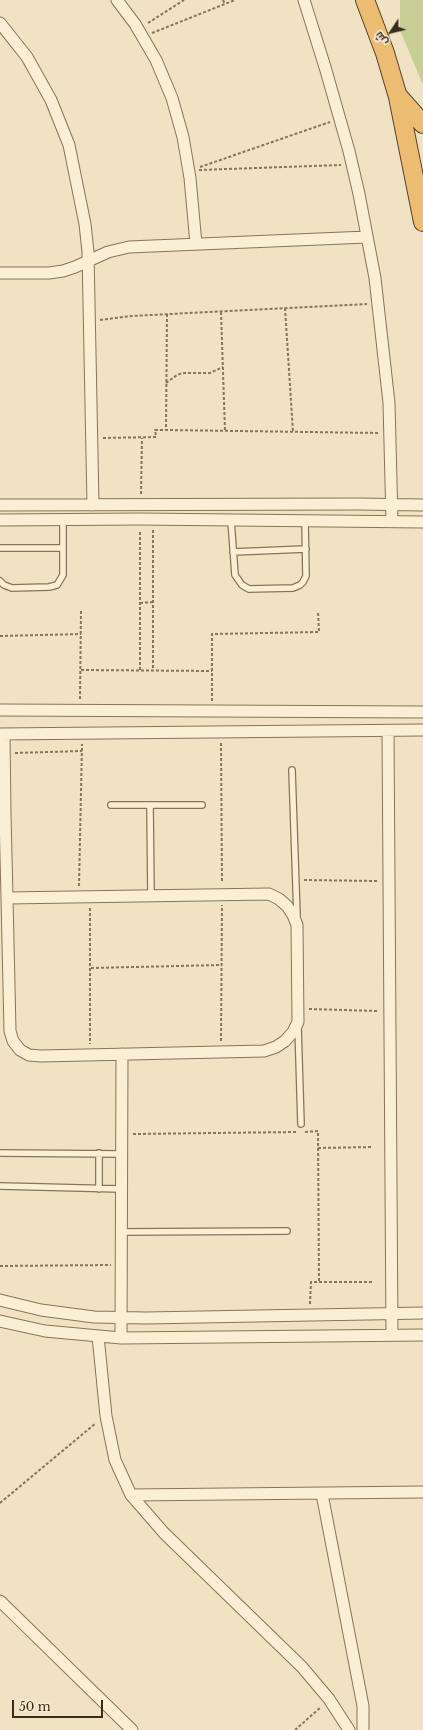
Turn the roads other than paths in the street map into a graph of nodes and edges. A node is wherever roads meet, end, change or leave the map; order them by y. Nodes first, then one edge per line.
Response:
1 (117, 0) edge
2 (304, 0) edge
3 (365, 0) edge
4 (380, 0) edge
5 (373, 21) junction
6 (0, 23) edge
7 (398, 97) junction
8 (423, 124) edge
9 (423, 222) edge
10 (367, 237) junction
11 (196, 244) junction
12 (88, 262) junction
13 (0, 273) edge
14 (391, 504) junction
15 (0, 505) edge
16 (93, 505) junction
17 (423, 505) edge
18 (63, 519) junction
19 (231, 519) junction
20 (0, 520) edge
21 (305, 520) junction
22 (392, 521) junction
23 (423, 522) edge
24 (0, 548) edge
25 (63, 548) junction
26 (306, 549) junction
27 (233, 552) junction
28 (0, 581) edge
29 (0, 710) edge
30 (423, 712) edge
31 (423, 730) edge
32 (388, 731) junction
33 (2, 734) edge
34 (292, 770) dead end
35 (150, 805) junction
36 (202, 805) dead end
37 (111, 806) dead end
38 (2, 814) edge
39 (151, 896) junction
40 (7, 898) junction
41 (297, 925) junction
42 (298, 1022) junction
43 (122, 1054) junction
44 (301, 1124) dead end
45 (0, 1153) edge
46 (99, 1154) junction
47 (122, 1154) junction
48 (0, 1186) edge
49 (99, 1189) junction
50 (122, 1189) junction
51 (287, 1231) dead end
52 (121, 1232) junction
53 (0, 1300) edge
54 (423, 1313) edge
55 (392, 1314) junction
56 (121, 1317) junction
57 (0, 1321) edge
58 (392, 1335) junction
59 (423, 1335) edge
60 (98, 1336) junction
61 (121, 1338) junction
62 (423, 1492) edge
63 (322, 1494) junction
64 (131, 1495) junction
65 (0, 1601) edge
66 (132, 1730) edge
67 (349, 1730) edge
68 (363, 1730) edge

1 - 11 street
2 - 10 street
3 - 5 highway
4 - 5 highway
5 - 7 highway
6 - 12 street
7 - 8 highway
7 - 9 highway
10 - 11 street
10 - 14 street
11 - 12 street
12 - 13 street
12 - 16 street
14 - 16 street
14 - 17 street
14 - 22 street
15 - 16 street
18 - 19 street
18 - 20 street
18 - 25 lane
19 - 21 street
19 - 27 lane
21 - 22 street
21 - 26 lane
22 - 23 street
24 - 25 lane
25 - 28 lane
26 - 27 lane
26 - 27 lane
29 - 30 street
31 - 32 street
32 - 33 street
32 - 55 street
33 - 38 street
34 - 41 lane
35 - 36 lane
35 - 37 lane
35 - 39 lane
38 - 40 street
39 - 40 street
39 - 41 street
40 - 43 street
41 - 42 street
42 - 43 street
42 - 44 lane
43 - 47 street
45 - 46 lane
46 - 47 lane
46 - 49 lane
47 - 50 street
48 - 49 lane
49 - 50 lane
50 - 52 street
51 - 52 lane
52 - 56 street
53 - 56 street
54 - 55 street
55 - 56 street
55 - 58 street
56 - 61 street
57 - 60 street
58 - 59 street
58 - 61 street
60 - 61 street
60 - 64 street
62 - 63 street
63 - 64 street
63 - 68 street
64 - 67 street
65 - 66 street

